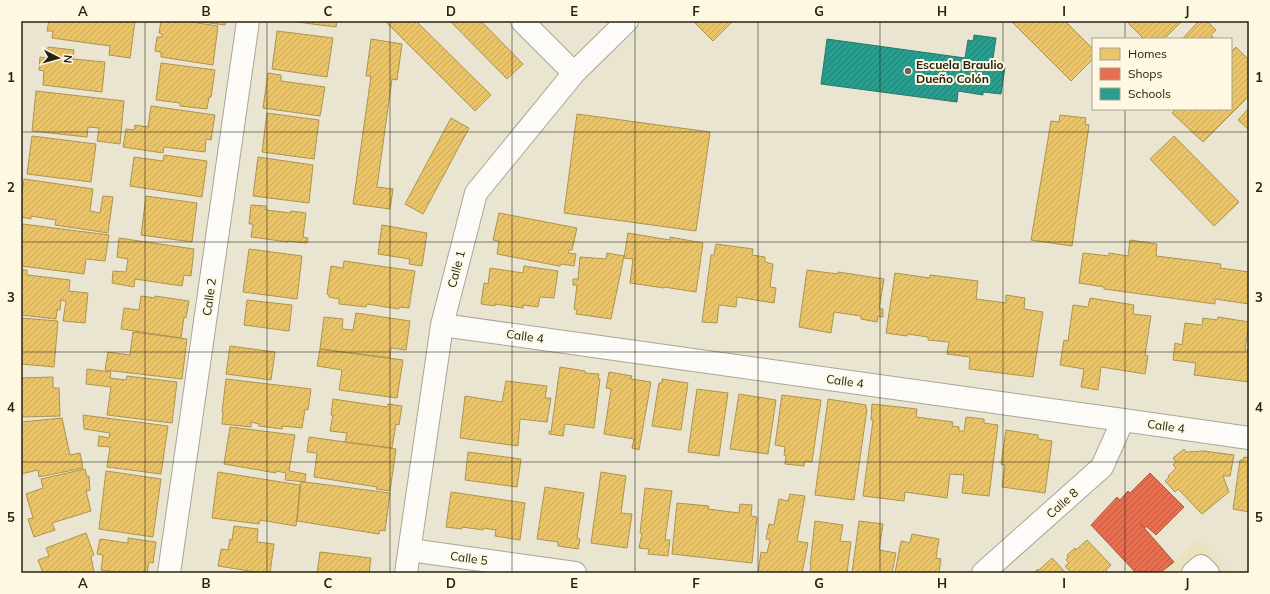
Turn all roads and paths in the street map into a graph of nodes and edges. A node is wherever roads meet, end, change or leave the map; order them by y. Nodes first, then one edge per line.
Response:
1 (248, 21) edge
2 (522, 21) edge
3 (627, 21) edge
4 (574, 73) junction
5 (442, 324) junction
6 (1123, 420) junction
7 (1249, 438) edge
8 (410, 550) junction
9 (170, 573) edge
10 (406, 573) edge
11 (575, 573) edge
12 (983, 573) edge
13 (1193, 573) edge
14 (1208, 573) edge

1 - 9 street, Calle 2
2 - 4 street
3 - 4 street, Calle 1
4 - 5 street, Calle 1
5 - 6 street, Calle 4
5 - 8 street, Calle 1
6 - 7 street, Calle 4
6 - 12 street, Calle 8
8 - 10 street, Calle 1
8 - 11 street, Calle 5
13 - 14 street

